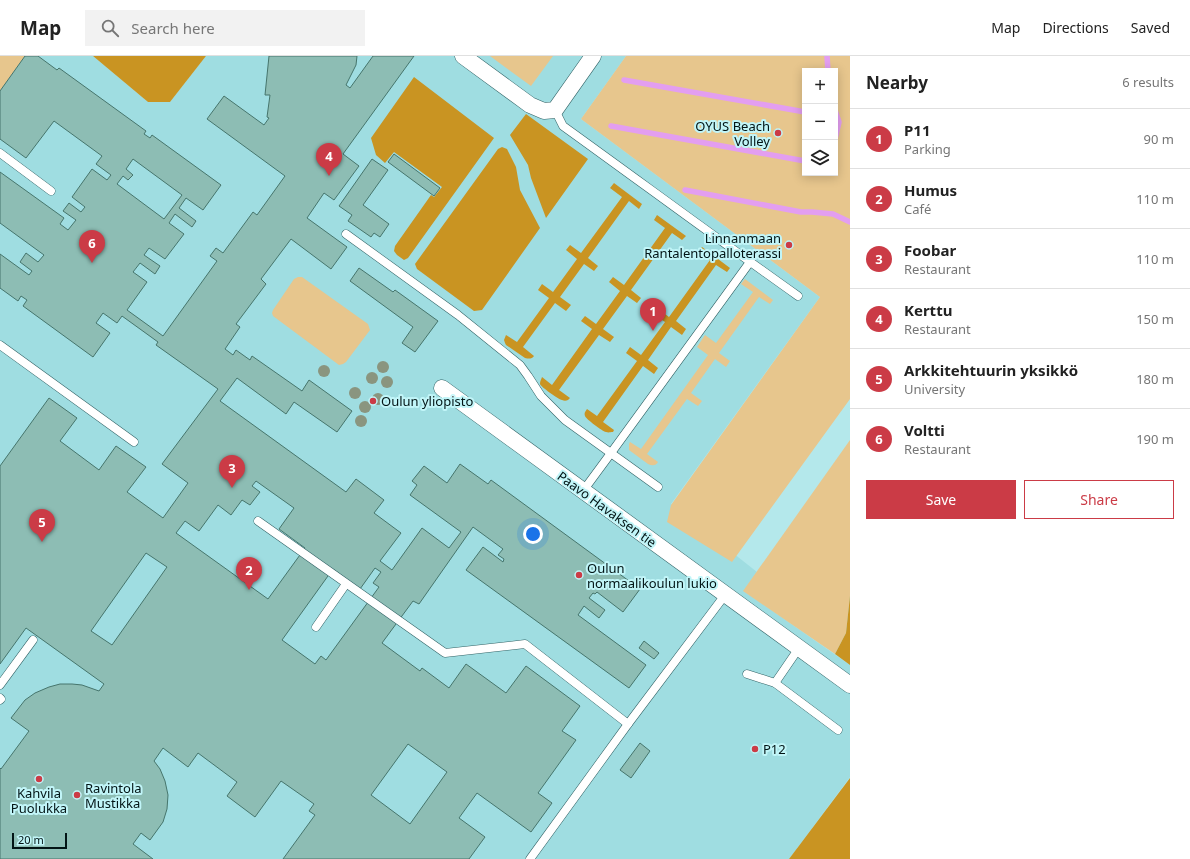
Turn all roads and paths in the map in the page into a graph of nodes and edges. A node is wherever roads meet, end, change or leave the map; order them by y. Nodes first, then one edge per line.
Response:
1 (463, 56) edge
2 (593, 56) edge
3 (555, 110) junction
4 (0, 153) edge
5 (51, 191) dead end
6 (346, 234) dead end
7 (750, 262) junction
8 (798, 296) dead end
9 (0, 345) edge
10 (442, 388) dead end
11 (134, 442) dead end
12 (610, 453) junction
13 (658, 487) dead end
14 (584, 491) junction
15 (258, 521) dead end
16 (346, 584) junction
17 (725, 594) junction
18 (316, 627) dead end
19 (33, 640) dead end
20 (799, 648) junction
21 (747, 674) dead end
22 (775, 683) junction
23 (0, 685) edge
24 (850, 685) edge
25 (628, 724) junction
26 (838, 730) dead end
27 (530, 859) edge

1 - 3 street
2 - 3 street
3 - 7 lane
4 - 5 lane
6 - 12 lane
7 - 8 lane
7 - 12 lane
9 - 11 lane
10 - 14 street, Paavo Havaksen tie
12 - 13 lane
12 - 14 lane
14 - 17 street, Paavo Havaksen tie
15 - 16 lane
16 - 18 lane
16 - 25 lane
17 - 20 street, Paavo Havaksen tie
17 - 25 lane
19 - 23 lane
20 - 22 lane
20 - 24 street, Paavo Havaksen tie
21 - 22 lane
22 - 26 lane
25 - 27 lane

